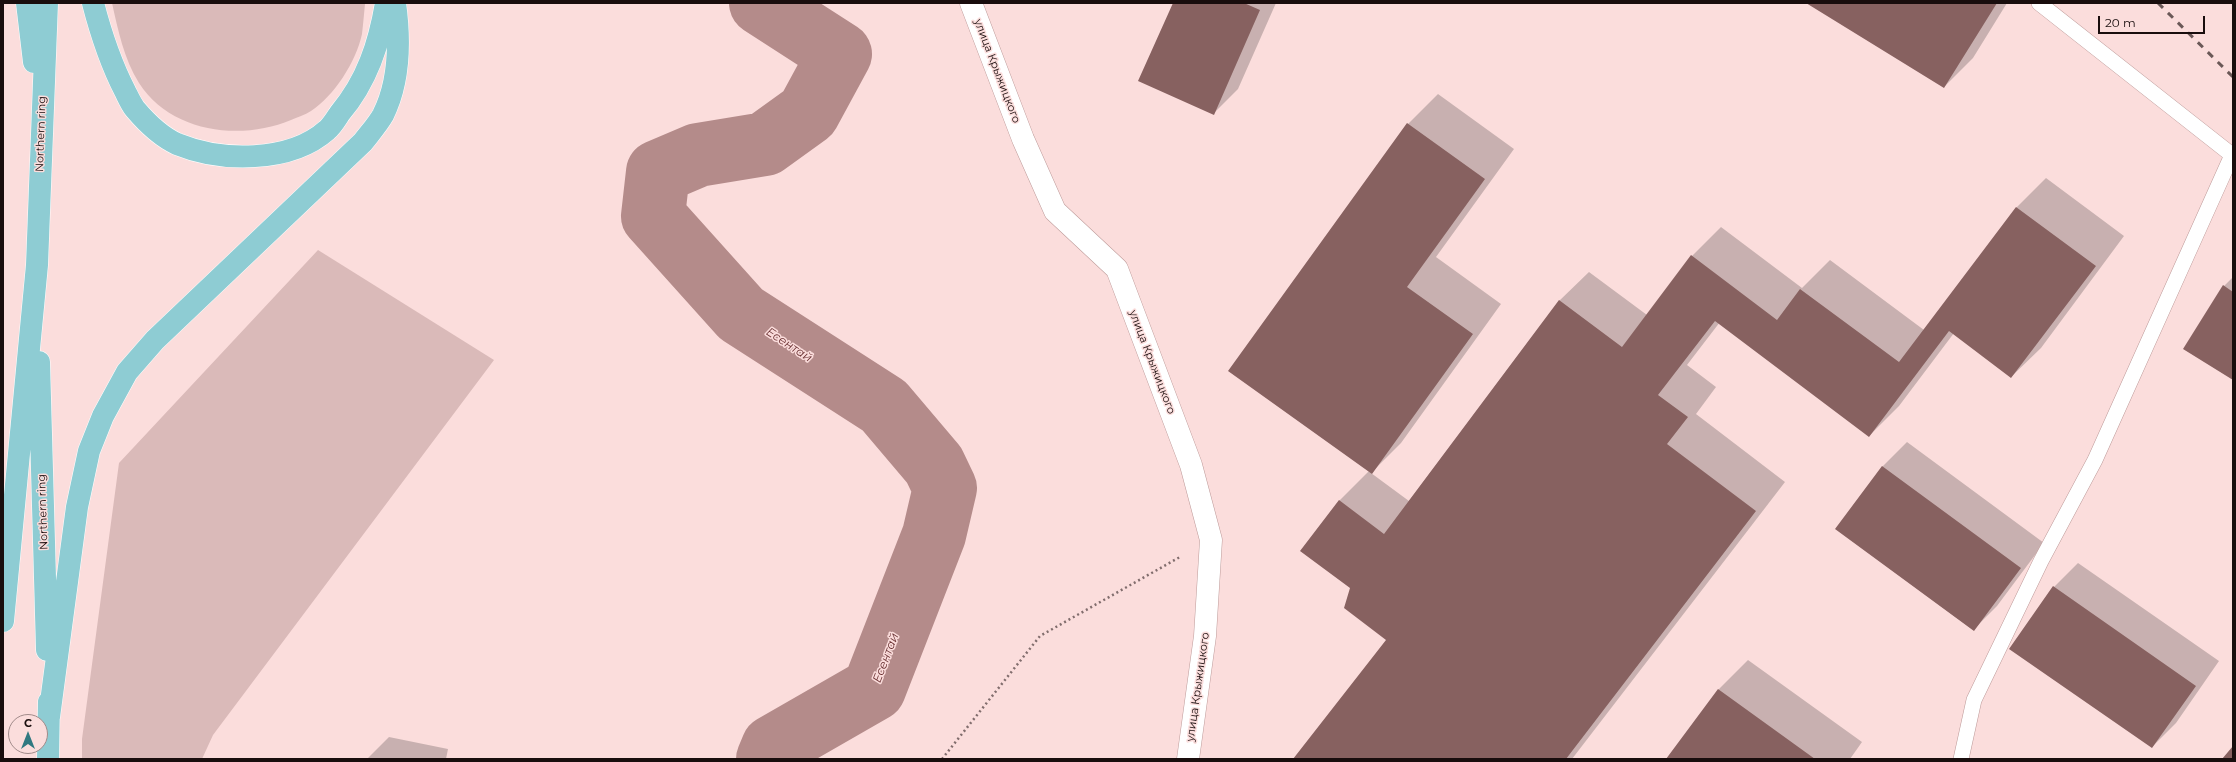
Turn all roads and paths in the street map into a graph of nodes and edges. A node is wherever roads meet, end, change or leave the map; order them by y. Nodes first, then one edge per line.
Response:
1 (27, 3) edge
2 (47, 3) edge
3 (93, 3) edge
4 (386, 3) edge
5 (395, 3) edge
6 (971, 3) edge
7 (2039, 3) edge
8 (41, 131) junction
9 (2232, 155) edge
10 (37, 265) junction
11 (1212, 540) junction
12 (3, 621) edge
13 (49, 717) junction
14 (48, 759) edge
15 (942, 759) edge
16 (1188, 759) edge
17 (1961, 759) edge

1 - 8 main road
2 - 8 main road, Northern ring
3 - 4 main road
5 - 13 main road
6 - 11 street, улица Крыжицкого
7 - 9 lane
8 - 10 main road, Northern ring
9 - 17 lane
10 - 12 main road, Northern ring
10 - 13 main road, Northern ring
11 - 15 path
11 - 16 street, улица Крыжицкого
13 - 14 main road, Northern ring

